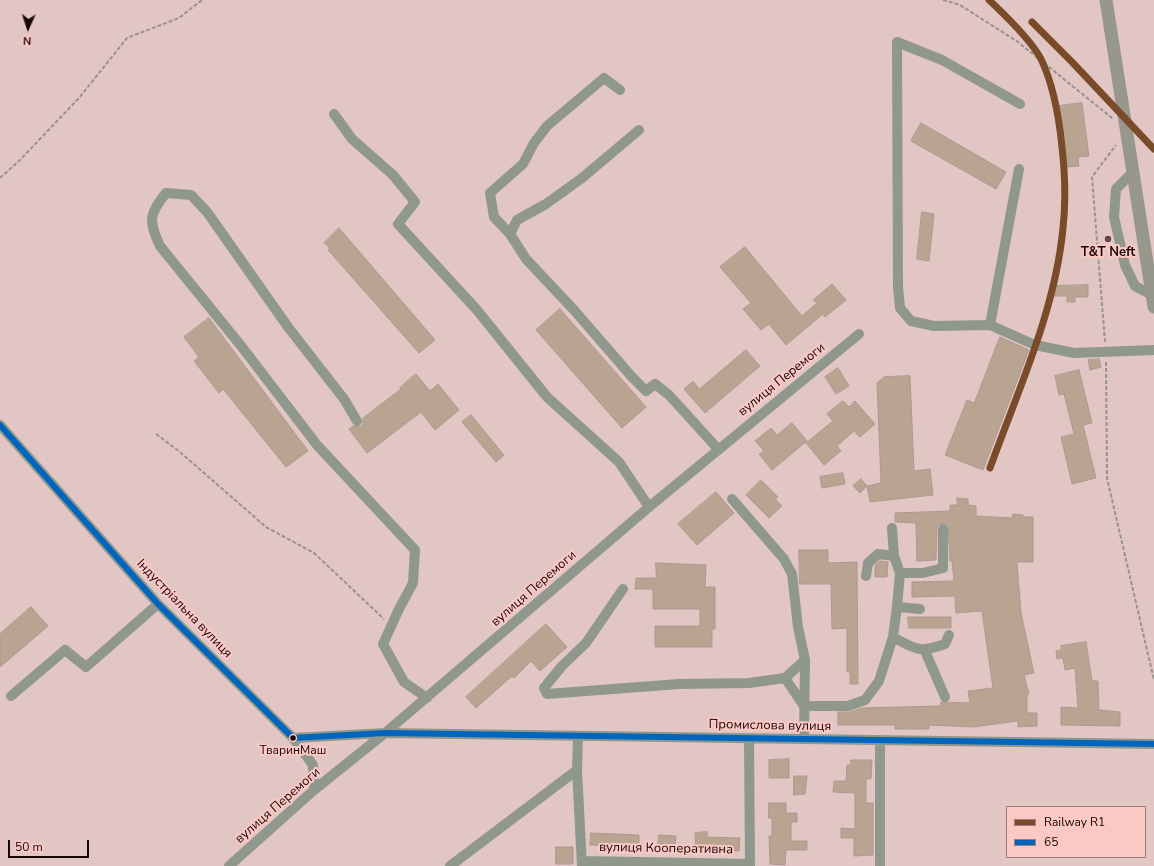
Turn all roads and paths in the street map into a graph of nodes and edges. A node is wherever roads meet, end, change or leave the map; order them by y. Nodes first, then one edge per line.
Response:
1 (202, 0) edge
2 (943, 0) edge
3 (1106, 0) edge
4 (620, 90) dead end
5 (1020, 104) dead end
6 (334, 114) dead end
7 (639, 130) dead end
8 (1128, 130) junction
9 (1019, 169) dead end
10 (1134, 171) junction
11 (0, 178) edge
12 (510, 234) junction
13 (1153, 301) edge
14 (990, 325) junction
15 (859, 334) dead end
16 (1154, 350) edge
17 (1106, 352) junction
18 (357, 421) dead end
19 (2, 431) edge
20 (156, 434) dead end
21 (718, 449) junction
22 (732, 499) dead end
23 (649, 507) junction
24 (892, 528) dead end
25 (943, 529) dead end
26 (894, 556) junction
27 (900, 573) junction
28 (866, 576) dead end
29 (623, 589) dead end
30 (158, 604) junction
31 (897, 607) junction
32 (920, 609) dead end
33 (391, 626) junction
34 (949, 635) dead end
35 (893, 637) junction
36 (925, 651) junction
37 (805, 660) junction
38 (785, 678) junction
39 (1154, 680) edge
40 (11, 696) dead end
41 (945, 697) dead end
42 (427, 698) junction
43 (804, 706) junction
44 (385, 733) junction
45 (578, 736) junction
46 (294, 738) junction
47 (748, 738) junction
48 (804, 739) junction
49 (880, 741) junction
50 (1154, 744) edge
51 (577, 770) junction
52 (314, 790) junction
53 (582, 863) edge
54 (750, 865) edge
55 (229, 866) edge
56 (450, 866) edge
57 (880, 866) edge

1 - 11 path
2 - 8 path
3 - 8 main road
4 - 12 street
5 - 14 street
6 - 23 street
7 - 12 street
8 - 10 main road
8 - 17 path
9 - 14 street
10 - 13 main road
10 - 13 street
12 - 21 street
14 - 17 street
15 - 21 street, вулиця Перемоги
16 - 17 street
17 - 39 path
18 - 33 street
19 - 30 street, Індустріальна вулиця
20 - 33 path
21 - 23 street, вулиця Перемоги
22 - 37 street
23 - 42 street, вулиця Перемоги
24 - 26 street
25 - 27 street
26 - 27 street
26 - 28 street
27 - 31 street
29 - 38 street
30 - 40 street
30 - 46 street, Індустріальна вулиця
31 - 32 street
31 - 35 street
33 - 42 street
34 - 36 street
35 - 36 street
35 - 43 street
36 - 41 street
37 - 38 street
37 - 43 street
38 - 43 street
42 - 44 street, вулиця Перемоги
43 - 48 street
44 - 45 street, Промислова вулиця
44 - 46 street
44 - 52 street, вулиця Перемоги
45 - 47 street, Промислова вулиця
45 - 51 street, вулиця Кооперативна
46 - 52 street, Індустріальна вулиця
47 - 48 street, Промислова вулиця
47 - 54 street, вулиця Кооперативна
48 - 49 street, Промислова вулиця
49 - 50 street, Промислова вулиця
49 - 57 street
51 - 53 street, вулиця Кооперативна
51 - 56 street
52 - 55 street, вулиця Перемоги
53 - 54 street, вулиця Кооперативна

